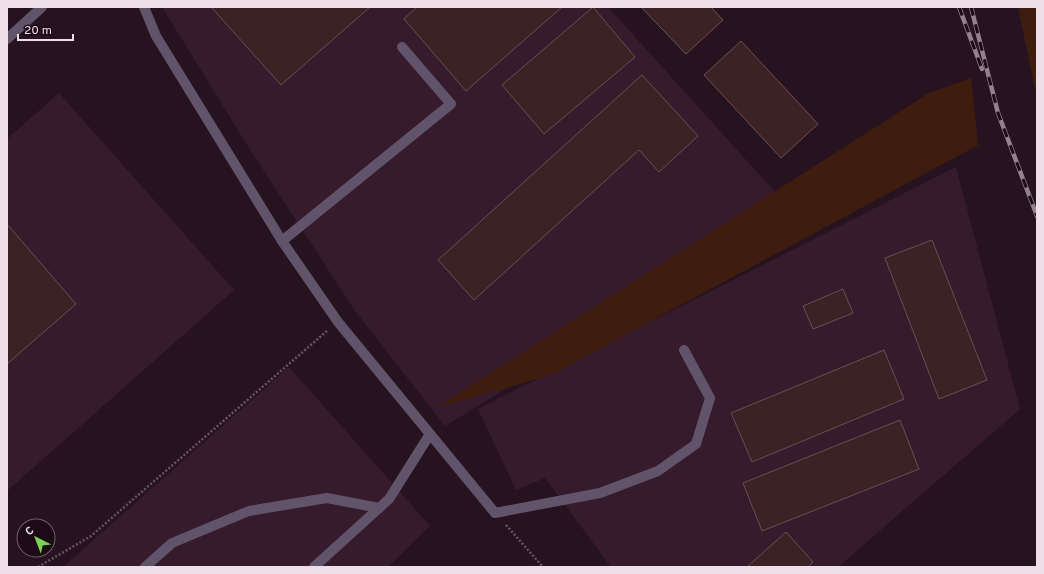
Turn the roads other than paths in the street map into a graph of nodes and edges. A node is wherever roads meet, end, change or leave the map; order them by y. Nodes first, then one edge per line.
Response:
1 (42, 7) edge
2 (144, 7) edge
3 (7, 39) edge
4 (402, 47) dead end
5 (282, 241) junction
6 (684, 350) dead end
7 (430, 434) junction
8 (379, 508) junction
9 (145, 567) edge
10 (314, 567) edge

1 - 3 lane
2 - 5 lane
4 - 5 lane
5 - 7 lane
6 - 7 lane
7 - 8 lane
8 - 9 lane
8 - 10 lane

